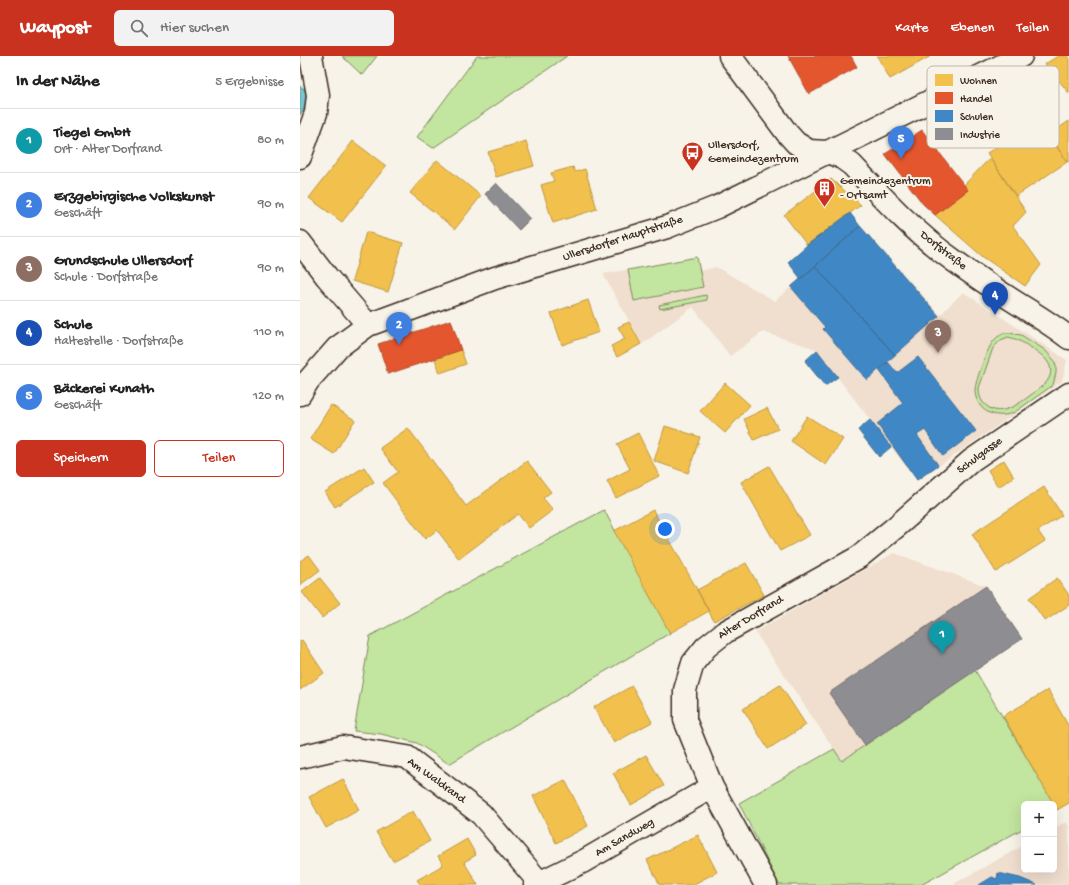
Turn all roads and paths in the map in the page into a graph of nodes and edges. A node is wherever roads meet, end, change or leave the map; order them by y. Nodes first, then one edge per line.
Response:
1 (311, 56) edge
2 (730, 56) edge
3 (1022, 56) edge
4 (1002, 66) edge
5 (927, 103) edge
6 (827, 152) junction
7 (300, 157) edge
8 (300, 242) edge
9 (368, 325) junction
10 (1069, 338) edge
11 (300, 394) edge
12 (1069, 394) edge
13 (898, 526) joint
14 (300, 757) edge
15 (712, 787) junction
16 (537, 884) edge
17 (766, 885) edge

1 - 7 street
2 - 6 street, Dorfstraße
3 - 4 street, Ullersdorfer Hauptstraße
5 - 6 street, Ullersdorfer Hauptstraße
6 - 9 street, Ullersdorfer Hauptstraße
6 - 10 street, Dorfstraße
8 - 9 street
9 - 11 street, Ullersdorfer Hauptstraße
12 - 13 street, Schulgasse
13 - 15 street, Alter Dorfrand
14 - 16 street, Am Waldrand
15 - 16 street, Am Sandweg
15 - 17 street, Alter Dorfrand

